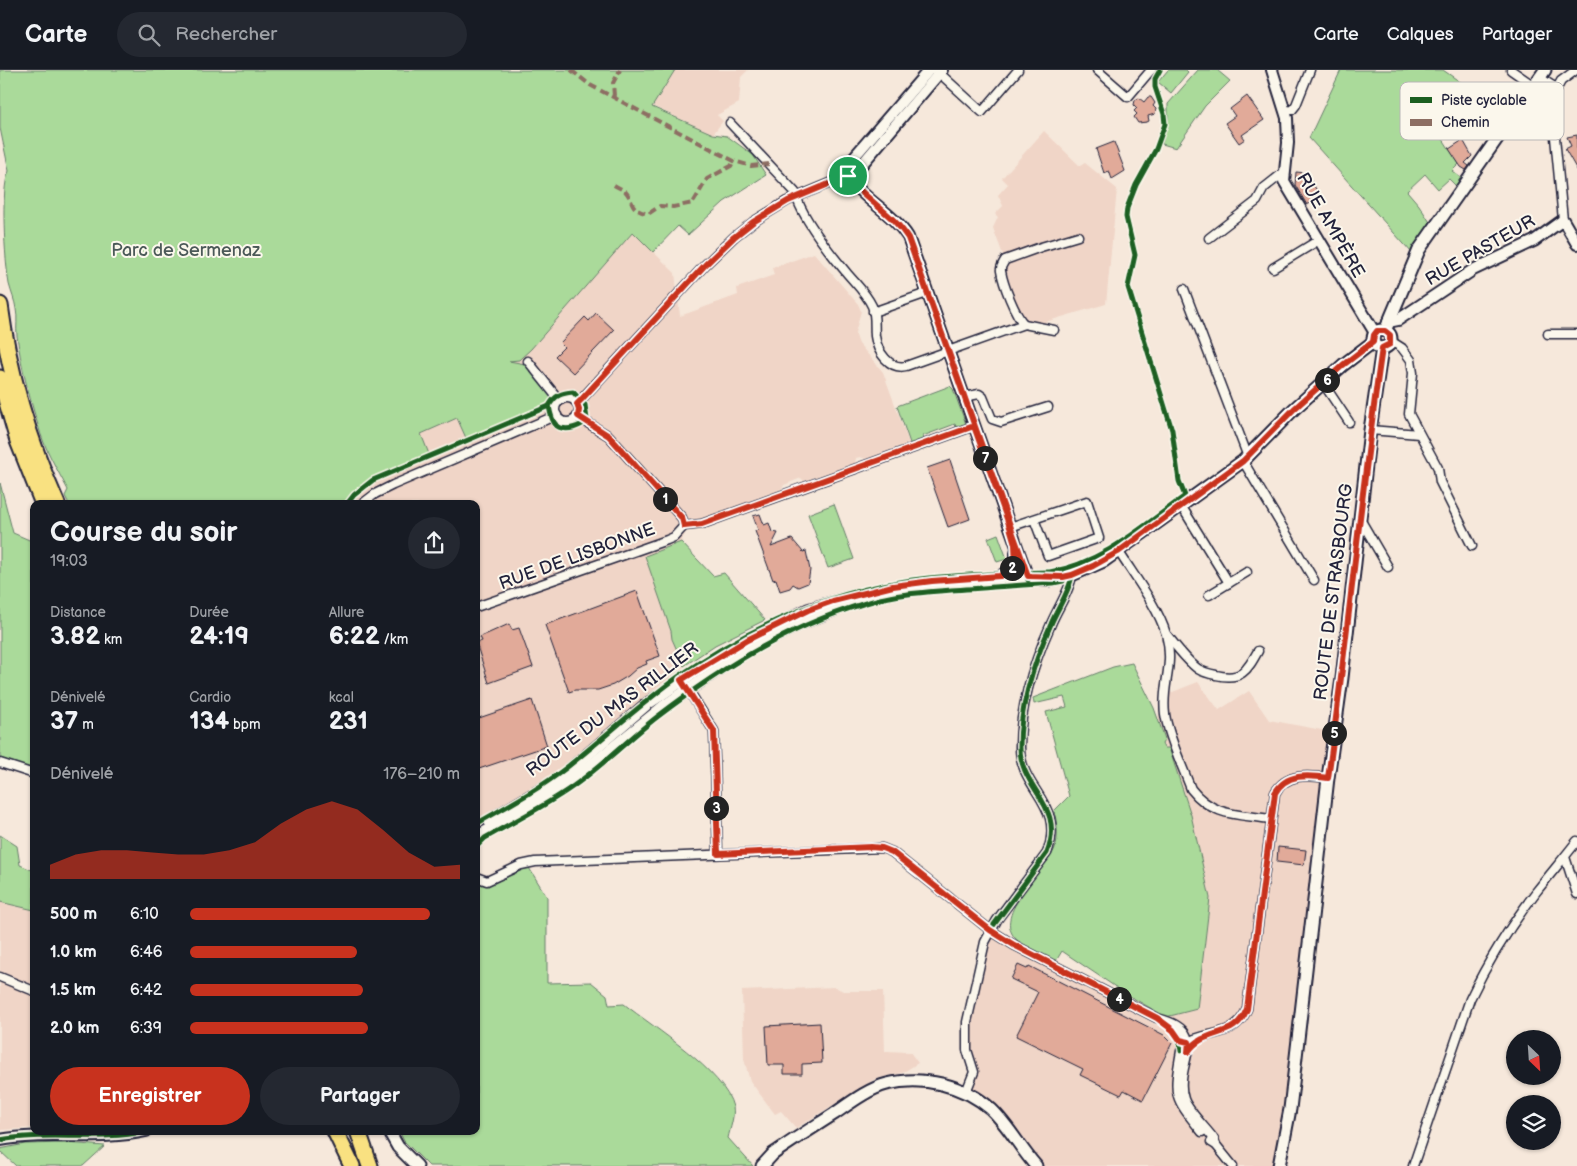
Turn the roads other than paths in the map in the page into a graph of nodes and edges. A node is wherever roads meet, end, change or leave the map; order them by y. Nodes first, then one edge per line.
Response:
1 (929, 70) edge
2 (1018, 70) edge
3 (1097, 70) edge
4 (1151, 70) edge
5 (1272, 70) edge
6 (1310, 70) edge
7 (1512, 70) edge
8 (1576, 70) edge
9 (939, 71) edge
10 (1540, 78) edge
11 (1559, 82) edge
12 (1285, 111) junction
13 (730, 123) dead end
14 (1496, 140) edge
15 (1555, 140) edge
16 (849, 174) junction
17 (1283, 174) junction
18 (796, 197) junction
19 (1563, 220) junction
20 (1078, 236) dead end
21 (1209, 238) dead end
22 (1319, 240) junction
23 (1577, 244) edge
24 (1273, 268) dead end
25 (1184, 289) dead end
26 (927, 293) junction
27 (0, 305) edge
28 (873, 312) junction
29 (1024, 324) junction
30 (1054, 330) dead end
31 (1548, 334) dead end
32 (1577, 334) edge
33 (1382, 336) junction
34 (948, 352) junction
35 (528, 361) dead end
36 (0, 378) edge
37 (1323, 383) junction
38 (964, 397) junction
39 (560, 401) junction
40 (577, 404) junction
41 (1048, 407) dead end
42 (557, 415) junction
43 (578, 416) junction
44 (1348, 422) dead end
45 (974, 426) junction
46 (1370, 430) junction
47 (1419, 434) junction
48 (1245, 459) junction
49 (45, 473) junction
50 (41, 500) edge
51 (55, 500) edge
52 (59, 500) edge
53 (367, 500) edge
54 (1182, 507) junction
55 (1360, 518) junction
56 (1034, 519) junction
57 (684, 526) junction
58 (1010, 527) junction
59 (1015, 544) junction
60 (1472, 546) dead end
61 (1118, 552) junction
62 (1388, 567) dead end
63 (1247, 572) dead end
64 (1000, 576) junction
65 (1068, 576) junction
66 (1028, 578) junction
67 (1314, 580) dead end
68 (1228, 583) junction
69 (1209, 595) dead end
70 (480, 606) edge
71 (1166, 634) junction
72 (1258, 651) dead end
73 (685, 685) junction
74 (0, 763) edge
75 (30, 773) edge
76 (1328, 778) junction
77 (1270, 818) junction
78 (480, 826) edge
79 (480, 835) edge
80 (1577, 841) edge
81 (718, 854) junction
82 (1565, 857) junction
83 (480, 878) edge
84 (1577, 894) edge
85 (990, 930) junction
86 (0, 977) edge
87 (30, 990) edge
88 (1184, 1031) junction
89 (1204, 1037) junction
90 (1189, 1042) junction
91 (1185, 1051) junction
92 (966, 1092) junction
93 (1290, 1109) junction
94 (34, 1135) edge
95 (34, 1135) edge
96 (128, 1135) edge
97 (337, 1135) edge
98 (346, 1135) edge
99 (359, 1135) edge
100 (391, 1135) edge
101 (0, 1140) edge
102 (352, 1166) edge
103 (357, 1166) edge
104 (370, 1166) edge
105 (417, 1166) edge
106 (762, 1166) edge
107 (1036, 1166) edge
108 (1233, 1166) edge
109 (1279, 1166) edge
110 (1288, 1166) edge
111 (1413, 1166) edge

1 - 16 street
2 - 9 street
3 - 4 street
5 - 12 street, RUE AMPÈRE
6 - 12 street
7 - 10 street
8 - 11 street
9 - 16 street
12 - 17 street, RUE AMPÈRE
13 - 18 street
14 - 33 main road, ROUTE DE STRASBOURG
15 - 19 street
16 - 18 street
16 - 26 street
17 - 21 street
17 - 22 street, RUE AMPÈRE
18 - 28 street
18 - 40 street
19 - 23 street
19 - 33 street, RUE PASTEUR
20 - 29 street
22 - 24 street
22 - 33 street, RUE AMPÈRE
25 - 48 street
26 - 28 street
26 - 34 street
27 - 49 highway
28 - 34 street
29 - 30 street
29 - 34 street
31 - 32 street
33 - 37 main road, ROUTE DU MAS RILLIER
33 - 46 main road, ROUTE DE STRASBOURG
33 - 47 street
34 - 38 street
35 - 39 street
36 - 50 highway
37 - 44 street
37 - 48 main road, ROUTE DU MAS RILLIER
38 - 41 street
38 - 45 street
39 - 40 street
39 - 42 street
40 - 43 street
42 - 43 street
42 - 53 street
43 - 57 street
45 - 57 street
45 - 58 street
46 - 47 street
46 - 55 main road, ROUTE DE STRASBOURG
47 - 60 street
48 - 54 main road, ROUTE DU MAS RILLIER
48 - 67 street
49 - 51 highway
49 - 52 highway
54 - 61 main road, ROUTE DU MAS RILLIER
54 - 68 street
55 - 62 street
55 - 76 main road, ROUTE DE STRASBOURG
56 - 56 street
56 - 58 street
57 - 70 street, RUE DE LISBONNE
58 - 59 street
59 - 64 street
59 - 66 street
61 - 65 main road, ROUTE DU MAS RILLIER
61 - 71 street
63 - 68 street
64 - 66 main road, ROUTE DU MAS RILLIER
64 - 73 main road, ROUTE DU MAS RILLIER
65 - 66 main road, ROUTE DU MAS RILLIER
65 - 85 street
66 - 73 main road, ROUTE DU MAS RILLIER
68 - 69 street
71 - 72 street
71 - 77 street
73 - 78 main road, ROUTE DU MAS RILLIER
73 - 79 main road, ROUTE DU MAS RILLIER
73 - 81 street
74 - 75 street
76 - 77 street
76 - 93 main road, ROUTE DE STRASBOURG
77 - 89 street
80 - 82 street
81 - 83 street
81 - 85 street
82 - 84 street
82 - 111 street
85 - 88 street
85 - 92 street
86 - 87 street
88 - 89 street
88 - 90 street
89 - 90 street
89 - 91 street
90 - 91 street
91 - 108 street
92 - 106 main road
92 - 107 main road
93 - 109 main road, ROUTE DE STRASBOURG
93 - 110 main road, ROUTE DE STRASBOURG
94 - 101 street
95 - 96 street
97 - 102 highway
98 - 103 highway
99 - 104 highway
100 - 105 main road

